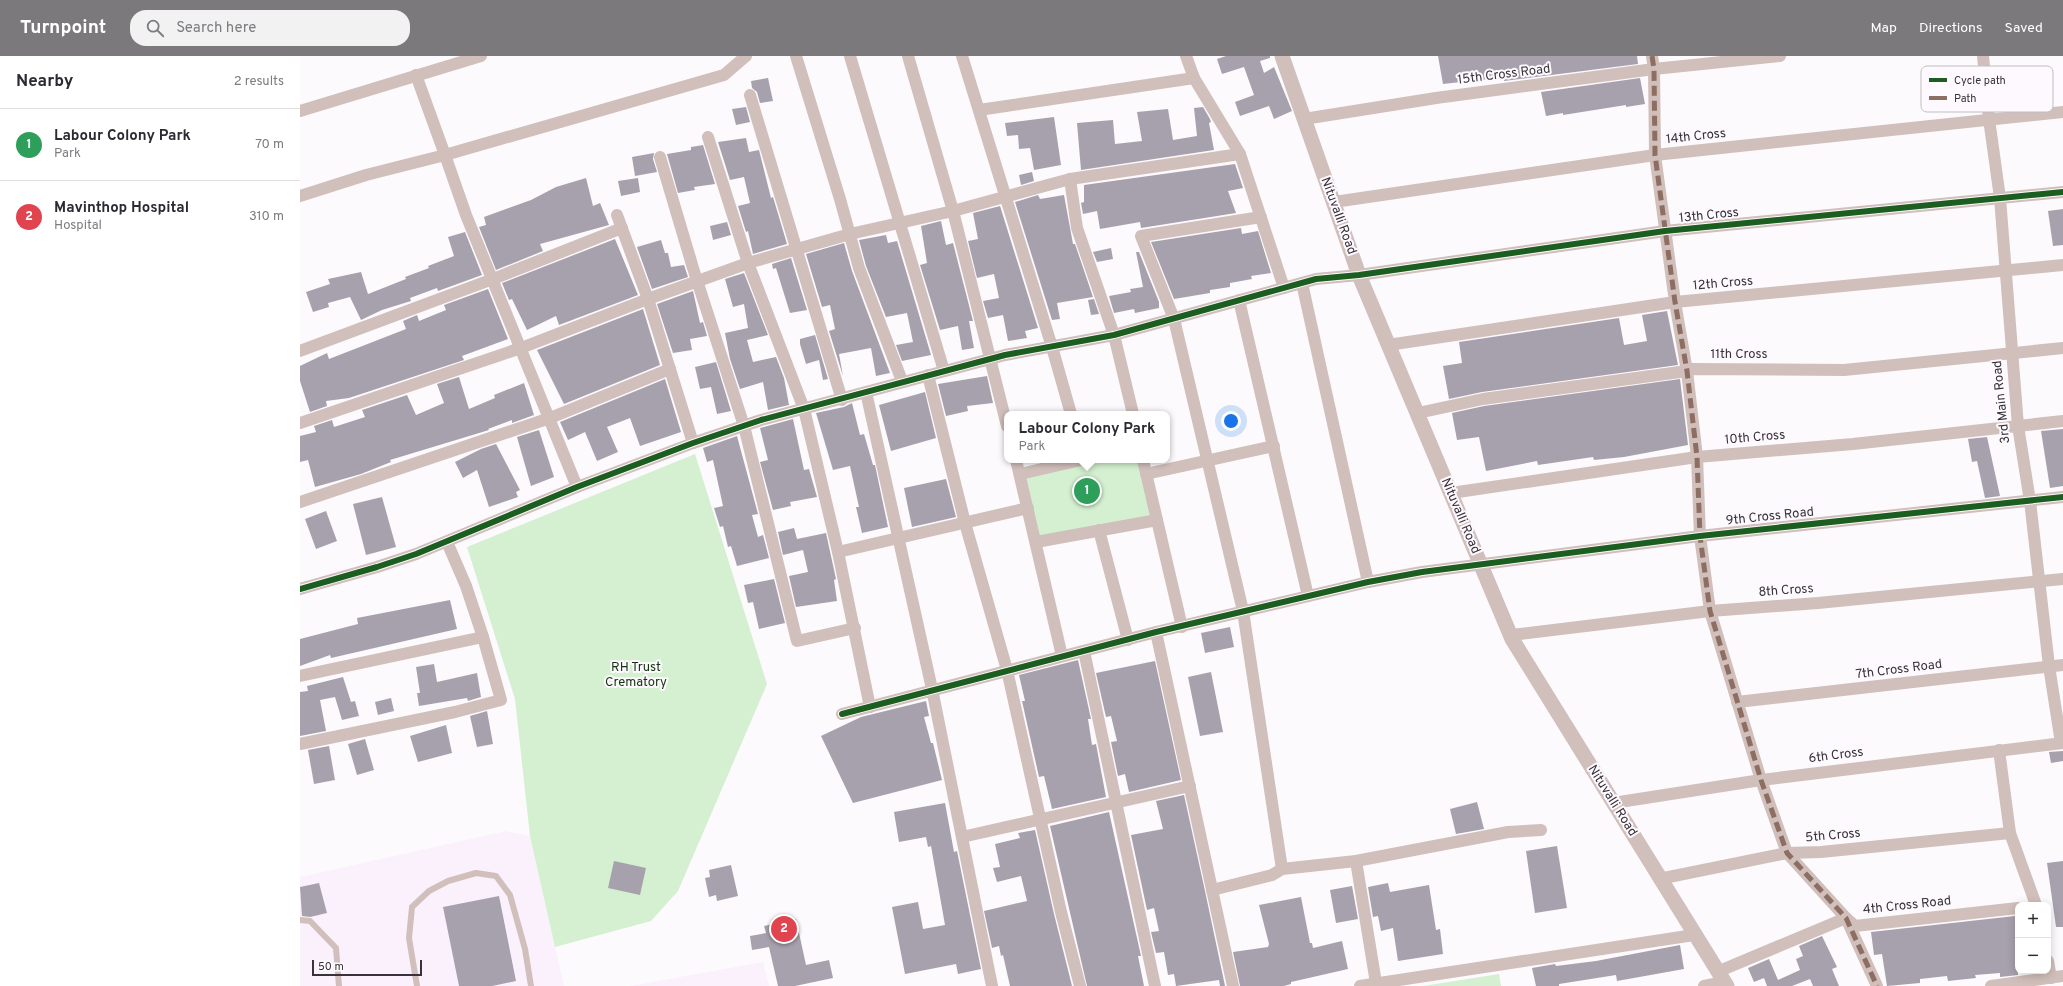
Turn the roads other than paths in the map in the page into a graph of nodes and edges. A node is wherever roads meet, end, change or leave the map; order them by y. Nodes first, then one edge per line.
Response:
1 (481, 56) edge
2 (746, 56) edge
3 (796, 56) edge
4 (850, 56) edge
5 (908, 56) edge
6 (962, 56) edge
7 (1186, 56) edge
8 (1282, 56) edge
9 (1652, 56) edge
10 (1780, 56) edge
11 (1983, 56) edge
12 (1984, 66) edge
13 (1654, 69) junction
14 (416, 75) junction
15 (1194, 78) junction
16 (750, 95) dead end
17 (979, 110) junction
18 (300, 111) edge
19 (1988, 112) edge
20 (2063, 112) edge
21 (1304, 119) junction
22 (1989, 119) junction
23 (708, 137) dead end
24 (1240, 154) junction
25 (445, 155) junction
26 (1655, 155) junction
27 (660, 157) dead end
28 (1070, 179) junction
29 (2063, 192) edge
30 (1006, 195) junction
31 (300, 196) edge
32 (2000, 198) junction
33 (1334, 202) junction
34 (953, 211) junction
35 (617, 215) dead end
36 (1261, 217) junction
37 (900, 223) junction
38 (622, 228) junction
39 (1665, 231) junction
40 (850, 234) junction
41 (798, 250) junction
42 (748, 263) junction
43 (2063, 265) edge
44 (2006, 270) junction
45 (1359, 275) junction
46 (493, 279) junction
47 (698, 281) junction
48 (1302, 283) junction
49 (1284, 288) junction
50 (648, 299) junction
51 (1239, 300) junction
52 (1675, 302) junction
53 (1174, 319) junction
54 (1114, 335) junction
55 (1388, 345) junction
56 (1052, 347) junction
57 (521, 348) junction
58 (2063, 348) edge
59 (300, 350) edge
60 (2011, 353) junction
61 (989, 359) junction
62 (670, 369) junction
63 (944, 371) junction
64 (1687, 371) junction
65 (928, 375) junction
66 (902, 381) junction
67 (866, 392) junction
68 (842, 400) junction
69 (804, 409) junction
70 (1070, 411) edge
71 (1132, 411) edge
72 (1418, 413) junction
73 (1004, 415) edge
74 (550, 418) junction
75 (2063, 421) edge
76 (300, 423) edge
77 (744, 426) junction
78 (2018, 426) junction
79 (693, 443) junction
80 (1274, 446) junction
81 (1697, 457) junction
82 (1209, 461) junction
83 (1017, 463) edge
84 (1068, 463) edge
85 (1144, 463) edge
86 (1020, 474) junction
87 (1146, 474) junction
88 (577, 487) junction
89 (1450, 493) junction
90 (2063, 497) edge
91 (2030, 501) junction
92 (300, 502) edge
93 (1028, 508) junction
94 (1157, 520) junction
95 (965, 523) junction
96 (1099, 530) junction
97 (1700, 536) junction
98 (900, 538) junction
99 (447, 542) junction
100 (1036, 542) junction
101 (838, 552) junction
102 (1480, 564) junction
103 (2063, 579) edge
104 (2038, 581) junction
105 (1368, 582) junction
106 (300, 589) edge
107 (1308, 596) junction
108 (1243, 611) junction
109 (1710, 611) junction
110 (1182, 627) junction
111 (854, 628) junction
112 (1156, 632) junction
113 (1511, 635) junction
114 (483, 637) junction
115 (1128, 640) junction
116 (1084, 651) junction
117 (1062, 656) junction
118 (2063, 664) edge
119 (2049, 666) junction
120 (1007, 670) junction
121 (300, 676) edge
122 (932, 689) junction
123 (1737, 702) junction
124 (870, 707) junction
125 (842, 714) dead end
126 (2062, 743) edge
127 (300, 744) edge
128 (1999, 750) junction
129 (1761, 780) junction
130 (1190, 786) junction
131 (1117, 802) junction
132 (1613, 803) junction
133 (1040, 820) junction
134 (1541, 830) dead end
135 (2010, 833) junction
136 (962, 837) junction
137 (1787, 853) junction
138 (1356, 861) junction
139 (1282, 869) junction
140 (1659, 879) junction
141 (1212, 890) junction
142 (2035, 902) edge
143 (2015, 908) edge
144 (1846, 918) junction
145 (300, 920) edge
146 (1694, 934) junction
147 (2051, 966) edge
148 (2057, 977) edge
149 (1722, 980) edge
150 (1416, 981) edge
151 (1376, 983) junction
152 (339, 986) edge
153 (417, 986) edge
154 (531, 986) edge
155 (992, 986) edge
156 (1080, 986) edge
157 (1155, 986) edge
158 (1233, 986) edge
159 (1360, 986) edge
160 (1704, 986) edge
161 (1877, 986) edge
162 (1991, 986) edge

1 - 14 street
2 - 25 street
3 - 40 street
4 - 37 street
5 - 34 street
6 - 17 street
7 - 15 street
8 - 21 street, Nituvalli Road
9 - 13 street
10 - 13 street, 15th Cross Road
11 - 12 street, 3rd Main Road
13 - 21 street, 15th Cross Road
13 - 26 street
14 - 18 street
14 - 25 street
15 - 17 street
15 - 24 street
16 - 41 street
17 - 30 street
19 - 22 street, 3rd Main Road
20 - 22 street, 14th Cross
21 - 33 street, Nituvalli Road
22 - 26 street, 14th Cross
22 - 32 street, 3rd Main Road
23 - 42 street
24 - 28 street
24 - 36 street
25 - 31 street
25 - 46 street
26 - 33 street, 14th Cross
26 - 39 street
27 - 47 street
28 - 30 street
28 - 54 street
29 - 32 street, 13th Cross
30 - 34 street
30 - 56 street
32 - 39 street, 13th Cross
32 - 44 street, 3rd Main Road
33 - 45 street, Nituvalli Road
34 - 37 street
34 - 61 street
35 - 38 street
36 - 49 street
36 - 53 street
37 - 40 street
37 - 63 street
38 - 46 street
38 - 50 street
39 - 45 street, 13th Cross
39 - 52 street
40 - 41 street
40 - 66 street
41 - 42 street
41 - 68 street
42 - 47 street
42 - 69 street
43 - 44 street, 12th Cross
44 - 52 street, 12th Cross
44 - 60 street, 3rd Main Road
45 - 48 street, 13th Cross
45 - 55 street, Nituvalli Road
46 - 57 street
46 - 59 street
47 - 50 street
47 - 77 street
48 - 49 street, 13th Cross
48 - 105 street
49 - 51 street, 13th Cross
50 - 57 street
50 - 62 street
51 - 53 street, 13th Cross
51 - 80 street
52 - 55 street, 12th Cross
52 - 64 street
53 - 54 street, 13th Cross
53 - 82 street
54 - 56 street, 13th Cross
54 - 71 street
55 - 72 street, Nituvalli Road
56 - 61 street, 13th Cross
56 - 70 street
57 - 74 street
57 - 76 street
58 - 60 street, 11th Cross
60 - 64 street, 11th Cross
60 - 78 street, 3rd Main Road
61 - 63 street, 13th Cross
61 - 73 street
62 - 74 street
62 - 79 street
63 - 65 street, 13th Cross
64 - 72 street, 11th Cross
64 - 81 street
65 - 66 street, 13th Cross
65 - 95 street
66 - 67 street, 13th Cross
67 - 68 street, 13th Cross
67 - 98 street
68 - 69 street, 13th Cross
69 - 77 street, 13th Cross
69 - 101 street
72 - 89 street, Nituvalli Road
74 - 88 street
74 - 92 street
75 - 78 street, 10th Cross
77 - 79 street, 13th Cross
77 - 111 street
78 - 81 street, 10th Cross
78 - 91 street, 3rd Main Road
79 - 88 street, 13th Cross
80 - 82 street
80 - 107 street
81 - 89 street, 10th Cross
81 - 97 street
82 - 87 street
82 - 108 street
83 - 86 street
84 - 86 street
85 - 87 street
86 - 93 street
87 - 94 street
88 - 99 street, 13th Cross
89 - 102 street, Nituvalli Road
90 - 91 street, 9th Cross Road
91 - 97 street, 9th Cross Road
91 - 104 street, 3rd Main Road
93 - 95 street
93 - 100 street
94 - 96 street
94 - 110 street
95 - 98 street
95 - 120 street
96 - 100 street
96 - 115 street
97 - 102 street, 9th Cross Road
97 - 109 street
98 - 101 street
98 - 122 street
99 - 106 street, 13th Cross
99 - 114 street
100 - 117 street
101 - 111 street
102 - 105 street, 9th Cross Road
102 - 113 street, Nituvalli Road
103 - 104 street, 8th Cross
104 - 109 street, 8th Cross
104 - 119 street, 3rd Main Road
105 - 107 street, 9th Cross Road
107 - 108 street, 9th Cross Road
108 - 110 street, 9th Cross Road
108 - 139 street
109 - 113 street, 8th Cross
109 - 123 street
110 - 112 street, 9th Cross Road
111 - 124 street
112 - 115 street, 9th Cross Road
112 - 130 street
113 - 132 street, Nituvalli Road
114 - 121 street
114 - 127 street
115 - 116 street, 9th Cross Road
116 - 117 street, 9th Cross Road
116 - 131 street
117 - 120 street, 9th Cross Road
118 - 119 street, 7th Cross Road
119 - 123 street, 7th Cross Road
119 - 126 street, 3rd Main Road
120 - 122 street, 9th Cross Road
120 - 133 street
122 - 124 street, 9th Cross Road
122 - 136 street
123 - 129 street
124 - 125 street, 9th Cross Road
126 - 128 street, 6th Cross
128 - 129 street, 6th Cross
128 - 135 street
129 - 132 street, 6th Cross
129 - 137 street
130 - 131 street
130 - 141 street
131 - 133 street
131 - 157 street
132 - 140 street, Nituvalli Road
133 - 136 street
133 - 156 street
134 - 138 street
135 - 137 street, 5th Cross
135 - 142 street
136 - 155 street
137 - 140 street, 5th Cross
137 - 144 street
138 - 139 street
138 - 151 street
139 - 141 street
140 - 146 street, Nituvalli Road
141 - 158 street
143 - 144 street, 4th Cross Road
144 - 149 street, 4th Cross Road
144 - 161 street
145 - 152 lane
146 - 149 street, Nituvalli Road
146 - 150 street
147 - 148 street
148 - 162 street
149 - 160 street, 4th Cross Road
150 - 151 street
151 - 159 street
153 - 154 lane

